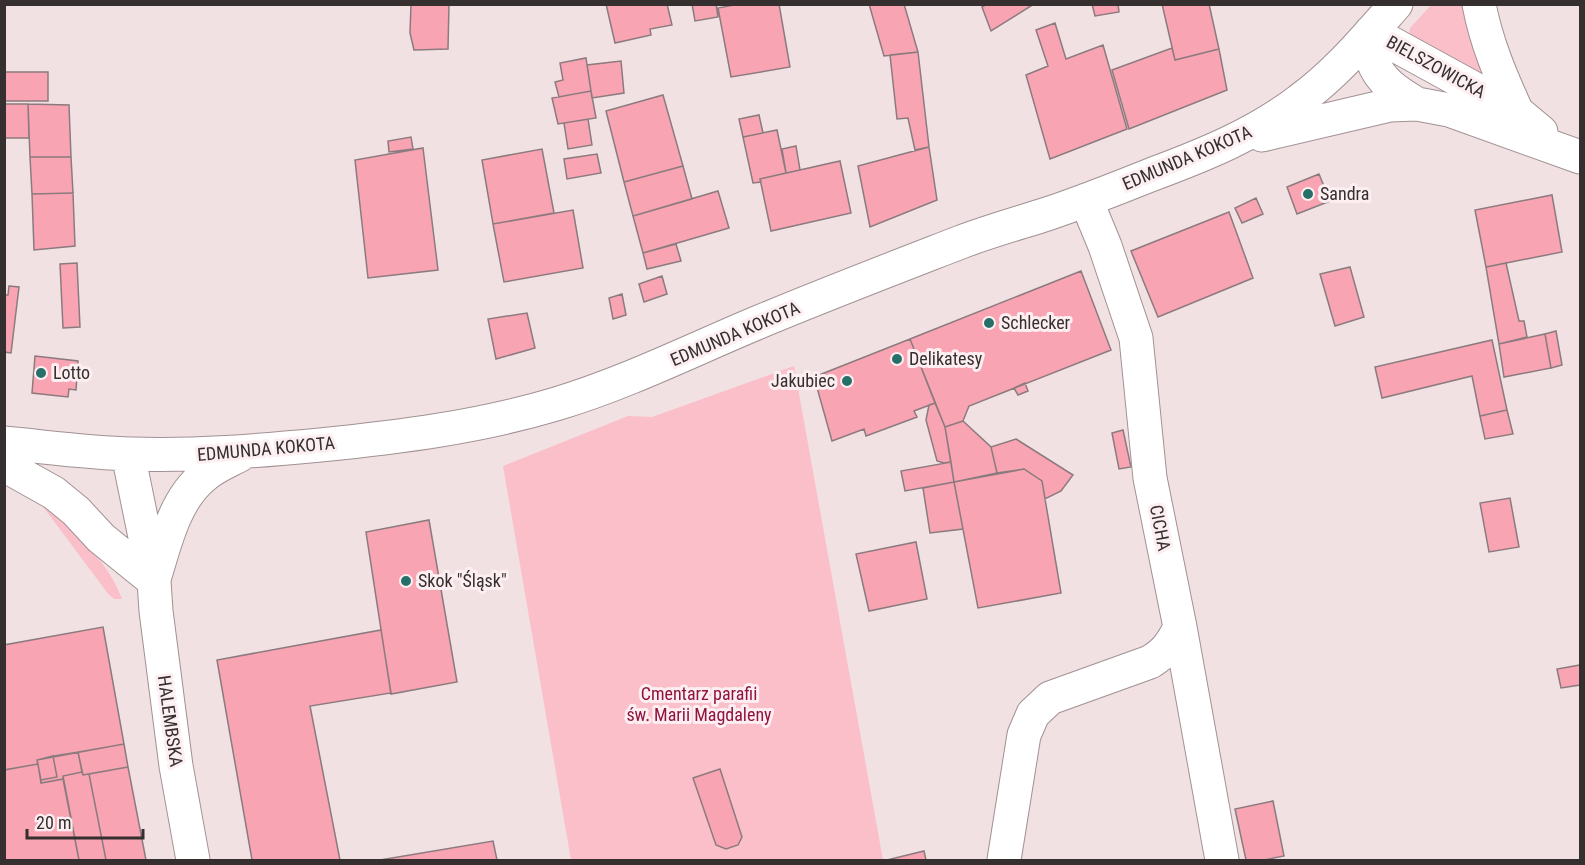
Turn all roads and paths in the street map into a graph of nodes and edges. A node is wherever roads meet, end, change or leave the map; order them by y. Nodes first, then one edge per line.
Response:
1 (1396, 4) edge
2 (1479, 4) edge
3 (1371, 32) junction
4 (1417, 104) junction
5 (1517, 112) junction
6 (1228, 143) junction
7 (1569, 152) edge
8 (1086, 200) junction
9 (4, 443) edge
10 (245, 452) junction
11 (128, 454) junction
12 (4, 465) edge
13 (154, 581) junction
14 (1180, 627) junction
15 (193, 861) edge
16 (1004, 861) edge
17 (1222, 861) edge

1 - 3 street, EDMUNDA KOKOTA
2 - 5 street, BIELSZOWICKA
3 - 4 street, BIELSZOWICKA
3 - 5 street, BIELSZOWICKA
3 - 6 street, EDMUNDA KOKOTA
4 - 6 street, BIELSZOWICKA
4 - 7 street, BIELSZOWICKA
5 - 7 street, BIELSZOWICKA
6 - 8 street, EDMUNDA KOKOTA
8 - 10 street, EDMUNDA KOKOTA
8 - 14 street, CICHA
9 - 11 street, EDMUNDA KOKOTA
10 - 11 street, EDMUNDA KOKOTA
10 - 13 street, HALEMBSKA
11 - 13 street, HALEMBSKA
12 - 13 street
13 - 15 street, HALEMBSKA
14 - 16 street
14 - 17 street, CICHA

